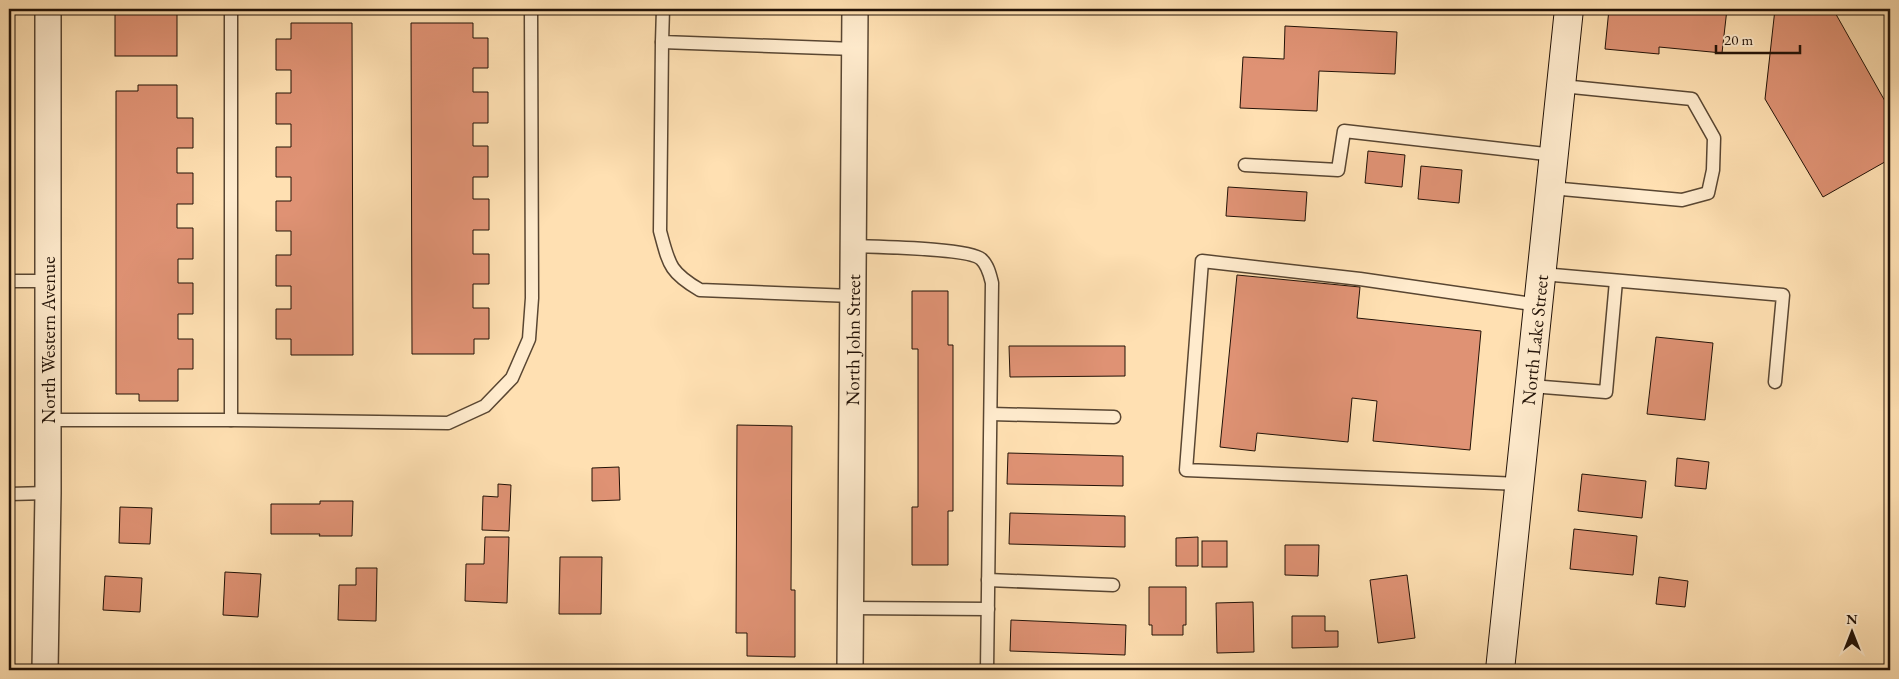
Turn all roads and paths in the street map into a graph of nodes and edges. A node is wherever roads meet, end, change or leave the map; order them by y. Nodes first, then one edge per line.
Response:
1 (48, 9) edge
2 (231, 9) edge
3 (531, 9) edge
4 (663, 9) edge
5 (855, 9) edge
6 (1569, 9) edge
7 (662, 42) junction
8 (855, 49) junction
9 (1562, 86) junction
10 (1554, 155) junction
11 (1245, 165) dead end
12 (1551, 188) junction
13 (854, 246) junction
14 (1542, 274) junction
15 (9, 281) edge
16 (48, 281) junction
17 (1616, 281) junction
18 (852, 296) junction
19 (1539, 305) junction
20 (1775, 382) dead end
21 (1531, 386) junction
22 (991, 414) junction
23 (1114, 417) dead end
24 (48, 420) junction
25 (231, 420) junction
26 (1520, 484) junction
27 (9, 494) edge
28 (48, 494) junction
29 (988, 580) junction
30 (1113, 585) dead end
31 (850, 608) junction
32 (988, 609) junction
33 (45, 670) edge
34 (850, 670) edge
35 (987, 670) edge
36 (1500, 670) edge

1 - 16 street, North Western Avenue
2 - 25 lane
3 - 25 lane
4 - 7 lane
5 - 8 street, North John Street
6 - 9 main road, North Lake Street
7 - 8 lane
7 - 18 lane
8 - 13 street, North John Street
9 - 10 main road, North Lake Street
9 - 12 lane
10 - 11 lane
10 - 12 main road, North Lake Street
12 - 14 main road, North Lake Street
13 - 18 street, North John Street
13 - 22 lane
14 - 17 lane
14 - 19 main road, North Lake Street
15 - 16 lane
16 - 24 street, North Western Avenue
17 - 20 lane
17 - 21 lane
18 - 31 street, North John Street
19 - 21 main road, North Lake Street
19 - 26 lane
21 - 26 main road, North Lake Street
22 - 23 lane
22 - 29 lane
24 - 25 lane
24 - 28 street, North Western Avenue
26 - 36 main road, North Lake Street
27 - 28 lane
28 - 33 street, North Western Avenue
29 - 30 lane
29 - 32 lane
31 - 32 lane
31 - 34 street, North John Street
32 - 35 lane

